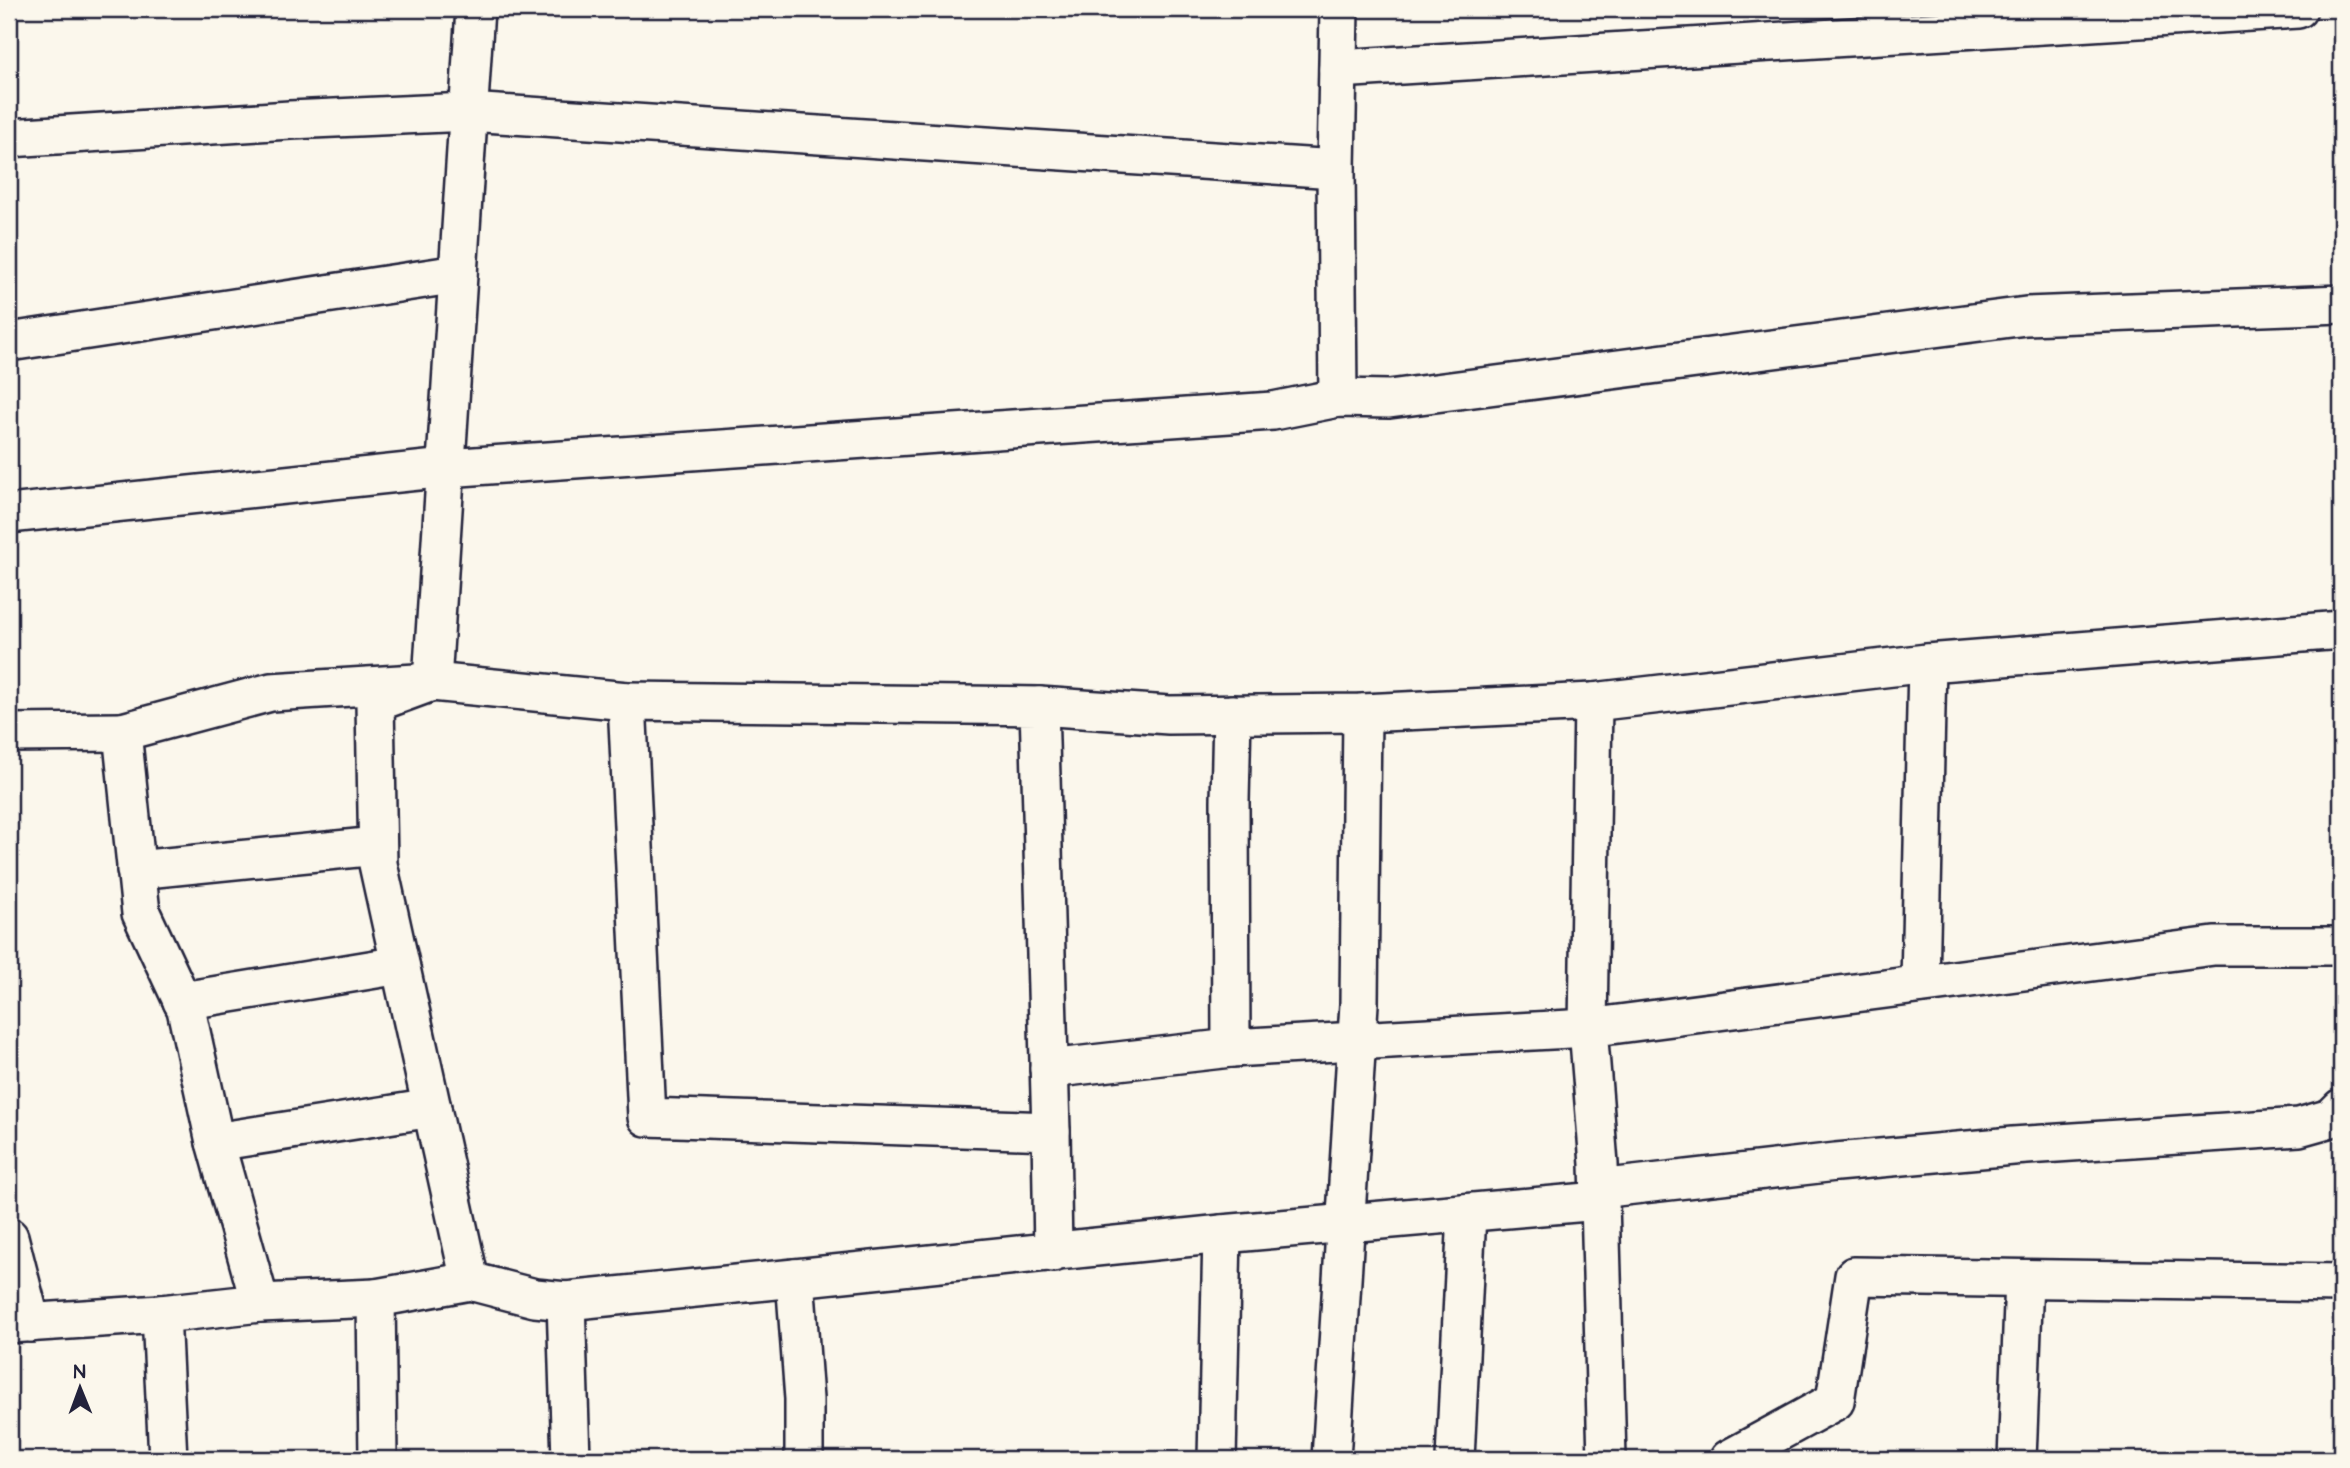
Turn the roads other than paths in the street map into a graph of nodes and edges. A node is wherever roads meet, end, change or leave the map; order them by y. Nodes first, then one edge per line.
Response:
1 (475, 9) edge
2 (1339, 9) edge
3 (2298, 9) edge
4 (1338, 69) junction
5 (468, 112) junction
6 (9, 138) edge
7 (1336, 169) junction
8 (458, 274) junction
9 (2341, 304) edge
10 (9, 342) edge
11 (1338, 398) junction
12 (446, 468) junction
13 (9, 514) edge
14 (2341, 631) edge
15 (1927, 663) junction
16 (432, 682) junction
17 (627, 701) junction
18 (1593, 702) junction
19 (1039, 706) junction
20 (1362, 713) junction
21 (1232, 714) junction
22 (122, 732) junction
23 (9, 733) edge
24 (377, 846) junction
25 (136, 870) junction
26 (2341, 946) edge
27 (400, 965) junction
28 (1920, 984) junction
29 (182, 1001) junction
30 (1588, 1028) junction
31 (1356, 1041) junction
32 (1231, 1048) junction
33 (1049, 1069) junction
34 (432, 1108) junction
35 (2341, 1108) edge
36 (1051, 1131) junction
37 (215, 1142) junction
38 (1599, 1195) junction
39 (1467, 1213) junction
40 (1345, 1224) junction
41 (1222, 1234) junction
42 (9, 1237) edge
43 (1053, 1253) junction
44 (795, 1278) junction
45 (2024, 1279) junction
46 (470, 1281) junction
47 (2341, 1283) edge
48 (376, 1298) junction
49 (566, 1301) junction
50 (260, 1303) junction
51 (161, 1314) junction
52 (20, 1324) edge
53 (168, 1459) edge
54 (378, 1459) edge
55 (571, 1459) edge
56 (804, 1459) edge
57 (1217, 1459) edge
58 (1331, 1459) edge
59 (1455, 1459) edge
60 (1607, 1459) edge
61 (1729, 1459) edge
62 (2017, 1459) edge

1 - 5 street
2 - 4 street
3 - 4 street
4 - 7 street
5 - 6 street
5 - 7 street
5 - 8 street
7 - 11 street
8 - 10 street
8 - 12 street
9 - 11 street
11 - 12 street
12 - 13 street
12 - 16 street
14 - 15 street
15 - 18 street
15 - 28 street
16 - 17 street
16 - 22 street
16 - 24 street
17 - 19 street
17 - 36 street
18 - 20 street
18 - 30 street
19 - 21 street
19 - 33 street
20 - 21 street
20 - 31 street
21 - 32 street
22 - 23 street
22 - 25 street
24 - 25 street
24 - 27 street
25 - 29 street
26 - 28 street
27 - 29 street
27 - 34 street
28 - 30 street
29 - 37 street
30 - 31 street
30 - 38 street
31 - 32 street
31 - 40 street
32 - 33 street
33 - 36 street
34 - 37 street
34 - 46 street
35 - 38 street
36 - 43 street
37 - 50 street
38 - 39 street
38 - 60 street
39 - 40 street
39 - 59 street
40 - 41 street
40 - 58 street
41 - 43 street
41 - 57 street
42 - 52 street
43 - 44 street
44 - 49 street
44 - 56 street
45 - 47 street
45 - 61 street
45 - 62 street
46 - 48 street
46 - 49 street
48 - 50 street
48 - 54 street
49 - 55 street
50 - 51 street
51 - 52 street
51 - 53 street

